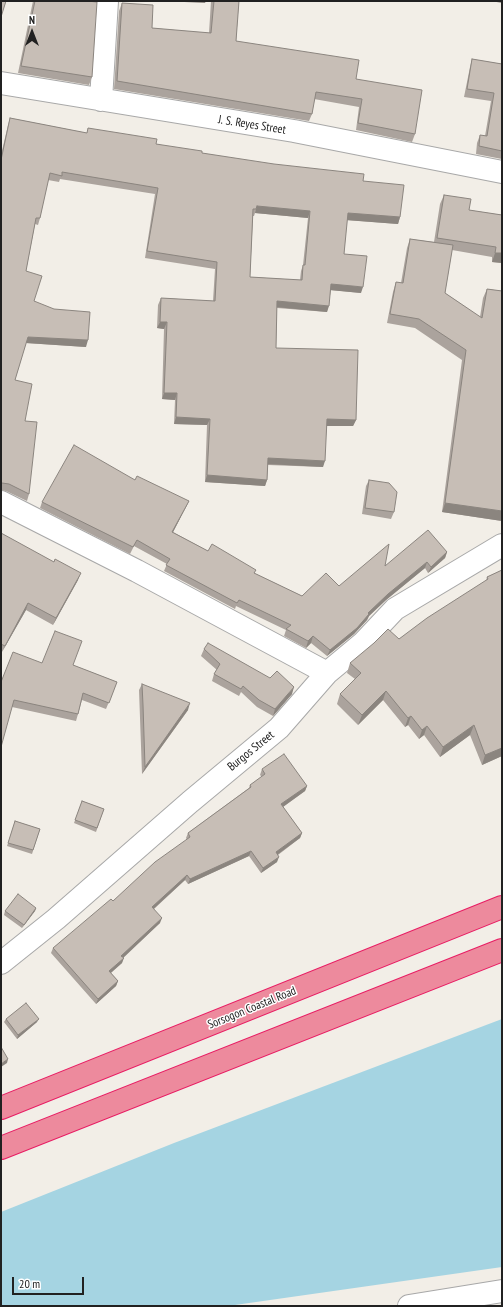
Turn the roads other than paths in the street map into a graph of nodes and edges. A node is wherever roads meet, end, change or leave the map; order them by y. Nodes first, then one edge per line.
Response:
1 (106, 1) edge
2 (1, 83) edge
3 (101, 100) junction
4 (502, 172) edge
5 (1, 502) edge
6 (502, 545) edge
7 (327, 673) junction
8 (502, 908) edge
9 (502, 950) edge
10 (1, 963) edge
11 (1, 1108) edge
12 (1, 1148) edge
13 (502, 1291) edge
14 (409, 1306) edge

1 - 3 street
2 - 3 street, J. S. Reyes Street
3 - 4 street, J. S. Reyes Street
5 - 7 street
6 - 7 street, Burgos Street
7 - 10 street, Burgos Street
8 - 11 highway, Sorsogon Coastal Road
9 - 12 highway
13 - 14 street

